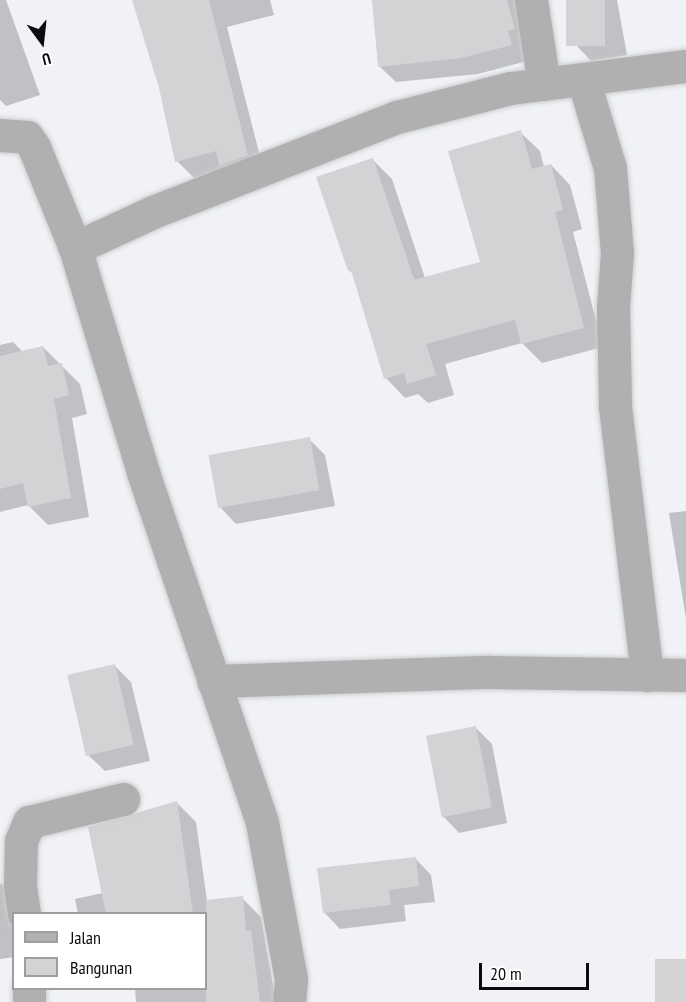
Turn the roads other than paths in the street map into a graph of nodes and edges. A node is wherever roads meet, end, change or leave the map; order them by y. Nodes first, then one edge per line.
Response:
1 (531, 0) edge
2 (686, 66) edge
3 (584, 79) junction
4 (544, 84) junction
5 (0, 135) edge
6 (75, 248) junction
7 (647, 675) junction
8 (686, 675) edge
9 (213, 681) junction
10 (123, 799) dead end
11 (24, 912) edge
12 (289, 1002) edge

1 - 4 street
2 - 3 street
3 - 4 street
3 - 7 street
4 - 6 street
5 - 6 street
6 - 9 street
7 - 8 street
7 - 9 street
9 - 12 street
10 - 11 street

